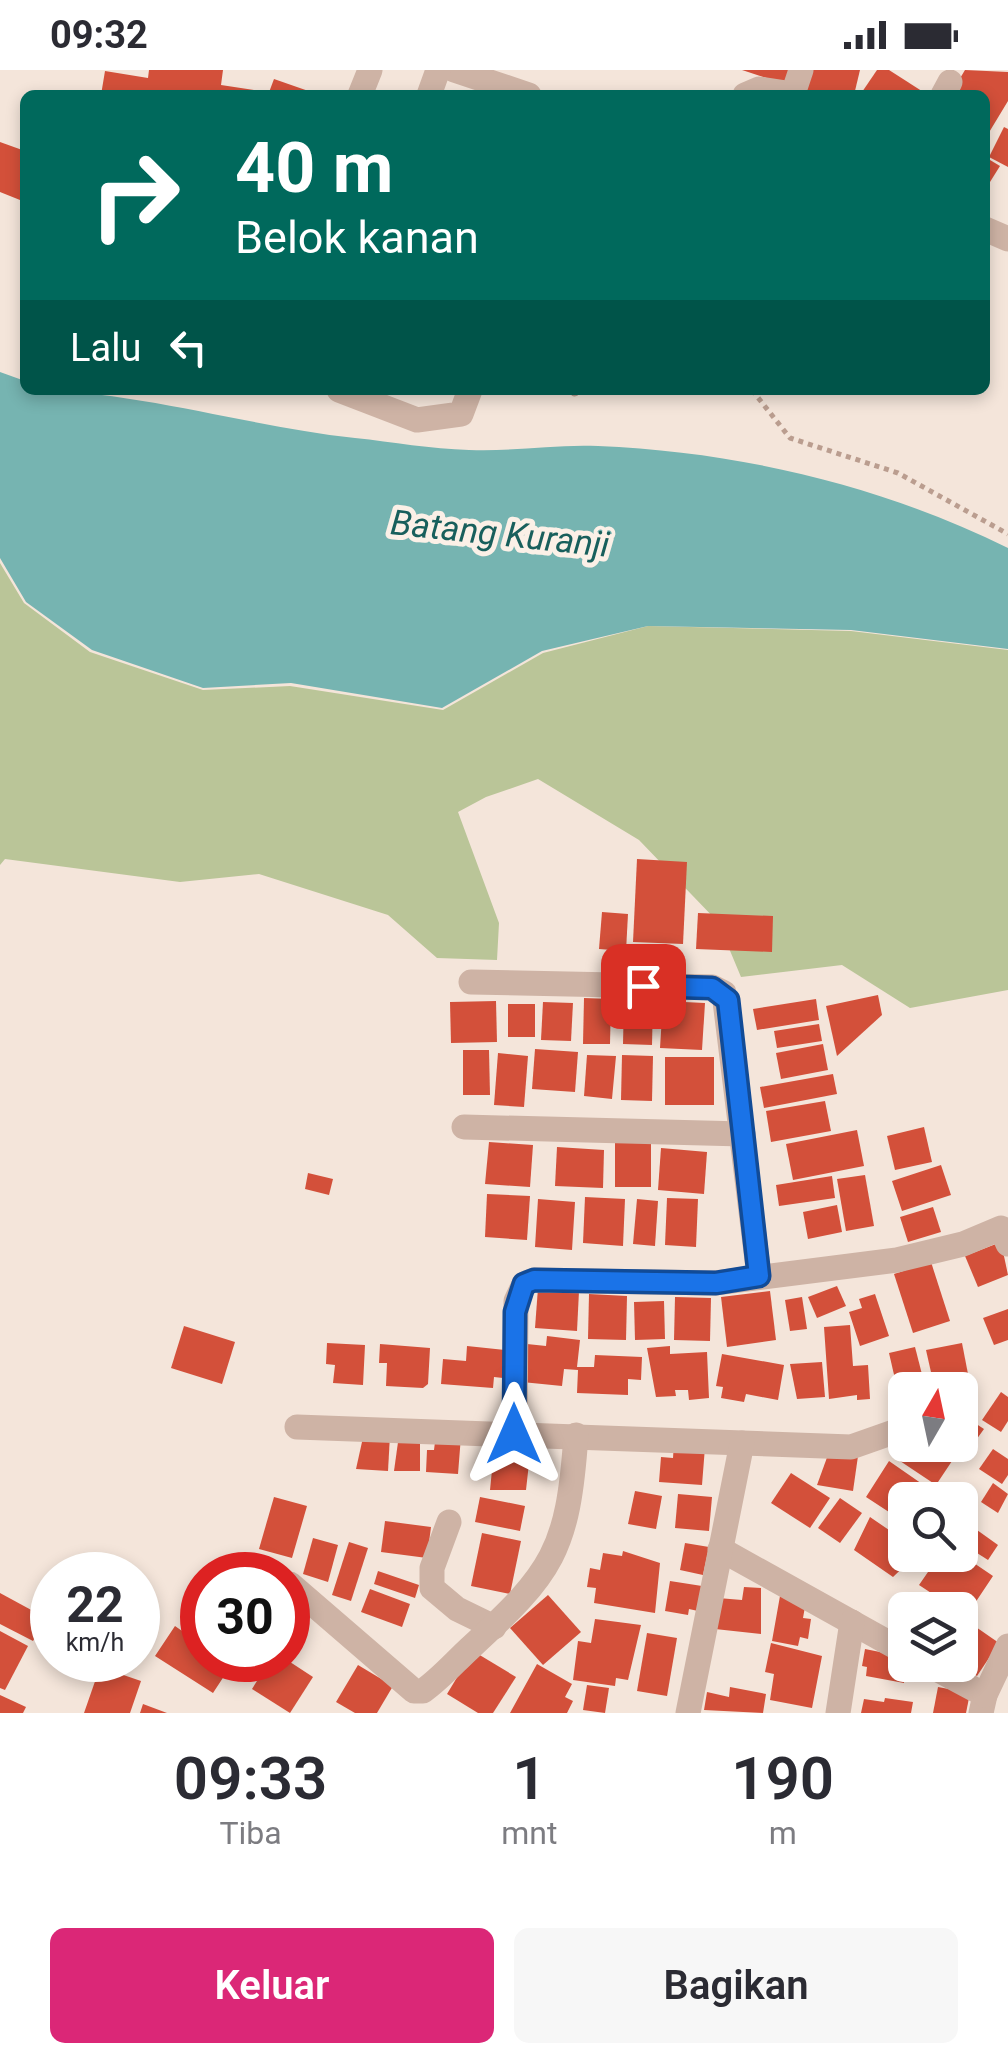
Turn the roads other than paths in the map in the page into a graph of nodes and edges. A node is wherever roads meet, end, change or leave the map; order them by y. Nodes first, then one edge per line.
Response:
1 (454, 70) edge
2 (514, 90) edge
3 (354, 395) edge
4 (468, 395) edge
5 (471, 982) dead end
6 (464, 1128) dead end
7 (742, 1134) junction
8 (1006, 1232) edge
9 (759, 1276) junction
10 (298, 1428) dead end
11 (514, 1434) junction
12 (888, 1434) edge
13 (576, 1436) junction
14 (742, 1443) junction
15 (449, 1522) dead end
16 (720, 1550) junction
17 (310, 1601) edge
18 (852, 1622) junction
19 (494, 1627) junction
20 (888, 1642) edge
21 (1008, 1646) edge
22 (953, 1682) edge
23 (983, 1704) edge
24 (688, 1713) edge
25 (838, 1713) edge

1 - 2 street
3 - 4 street
5 - 7 street
6 - 7 street
7 - 9 street
8 - 9 street
9 - 11 street
10 - 11 street
11 - 13 street
12 - 14 street
13 - 14 street
13 - 19 street
14 - 16 street
15 - 19 street
16 - 18 street
16 - 24 street
17 - 19 street
18 - 20 street
18 - 25 street
21 - 23 street
22 - 23 street

